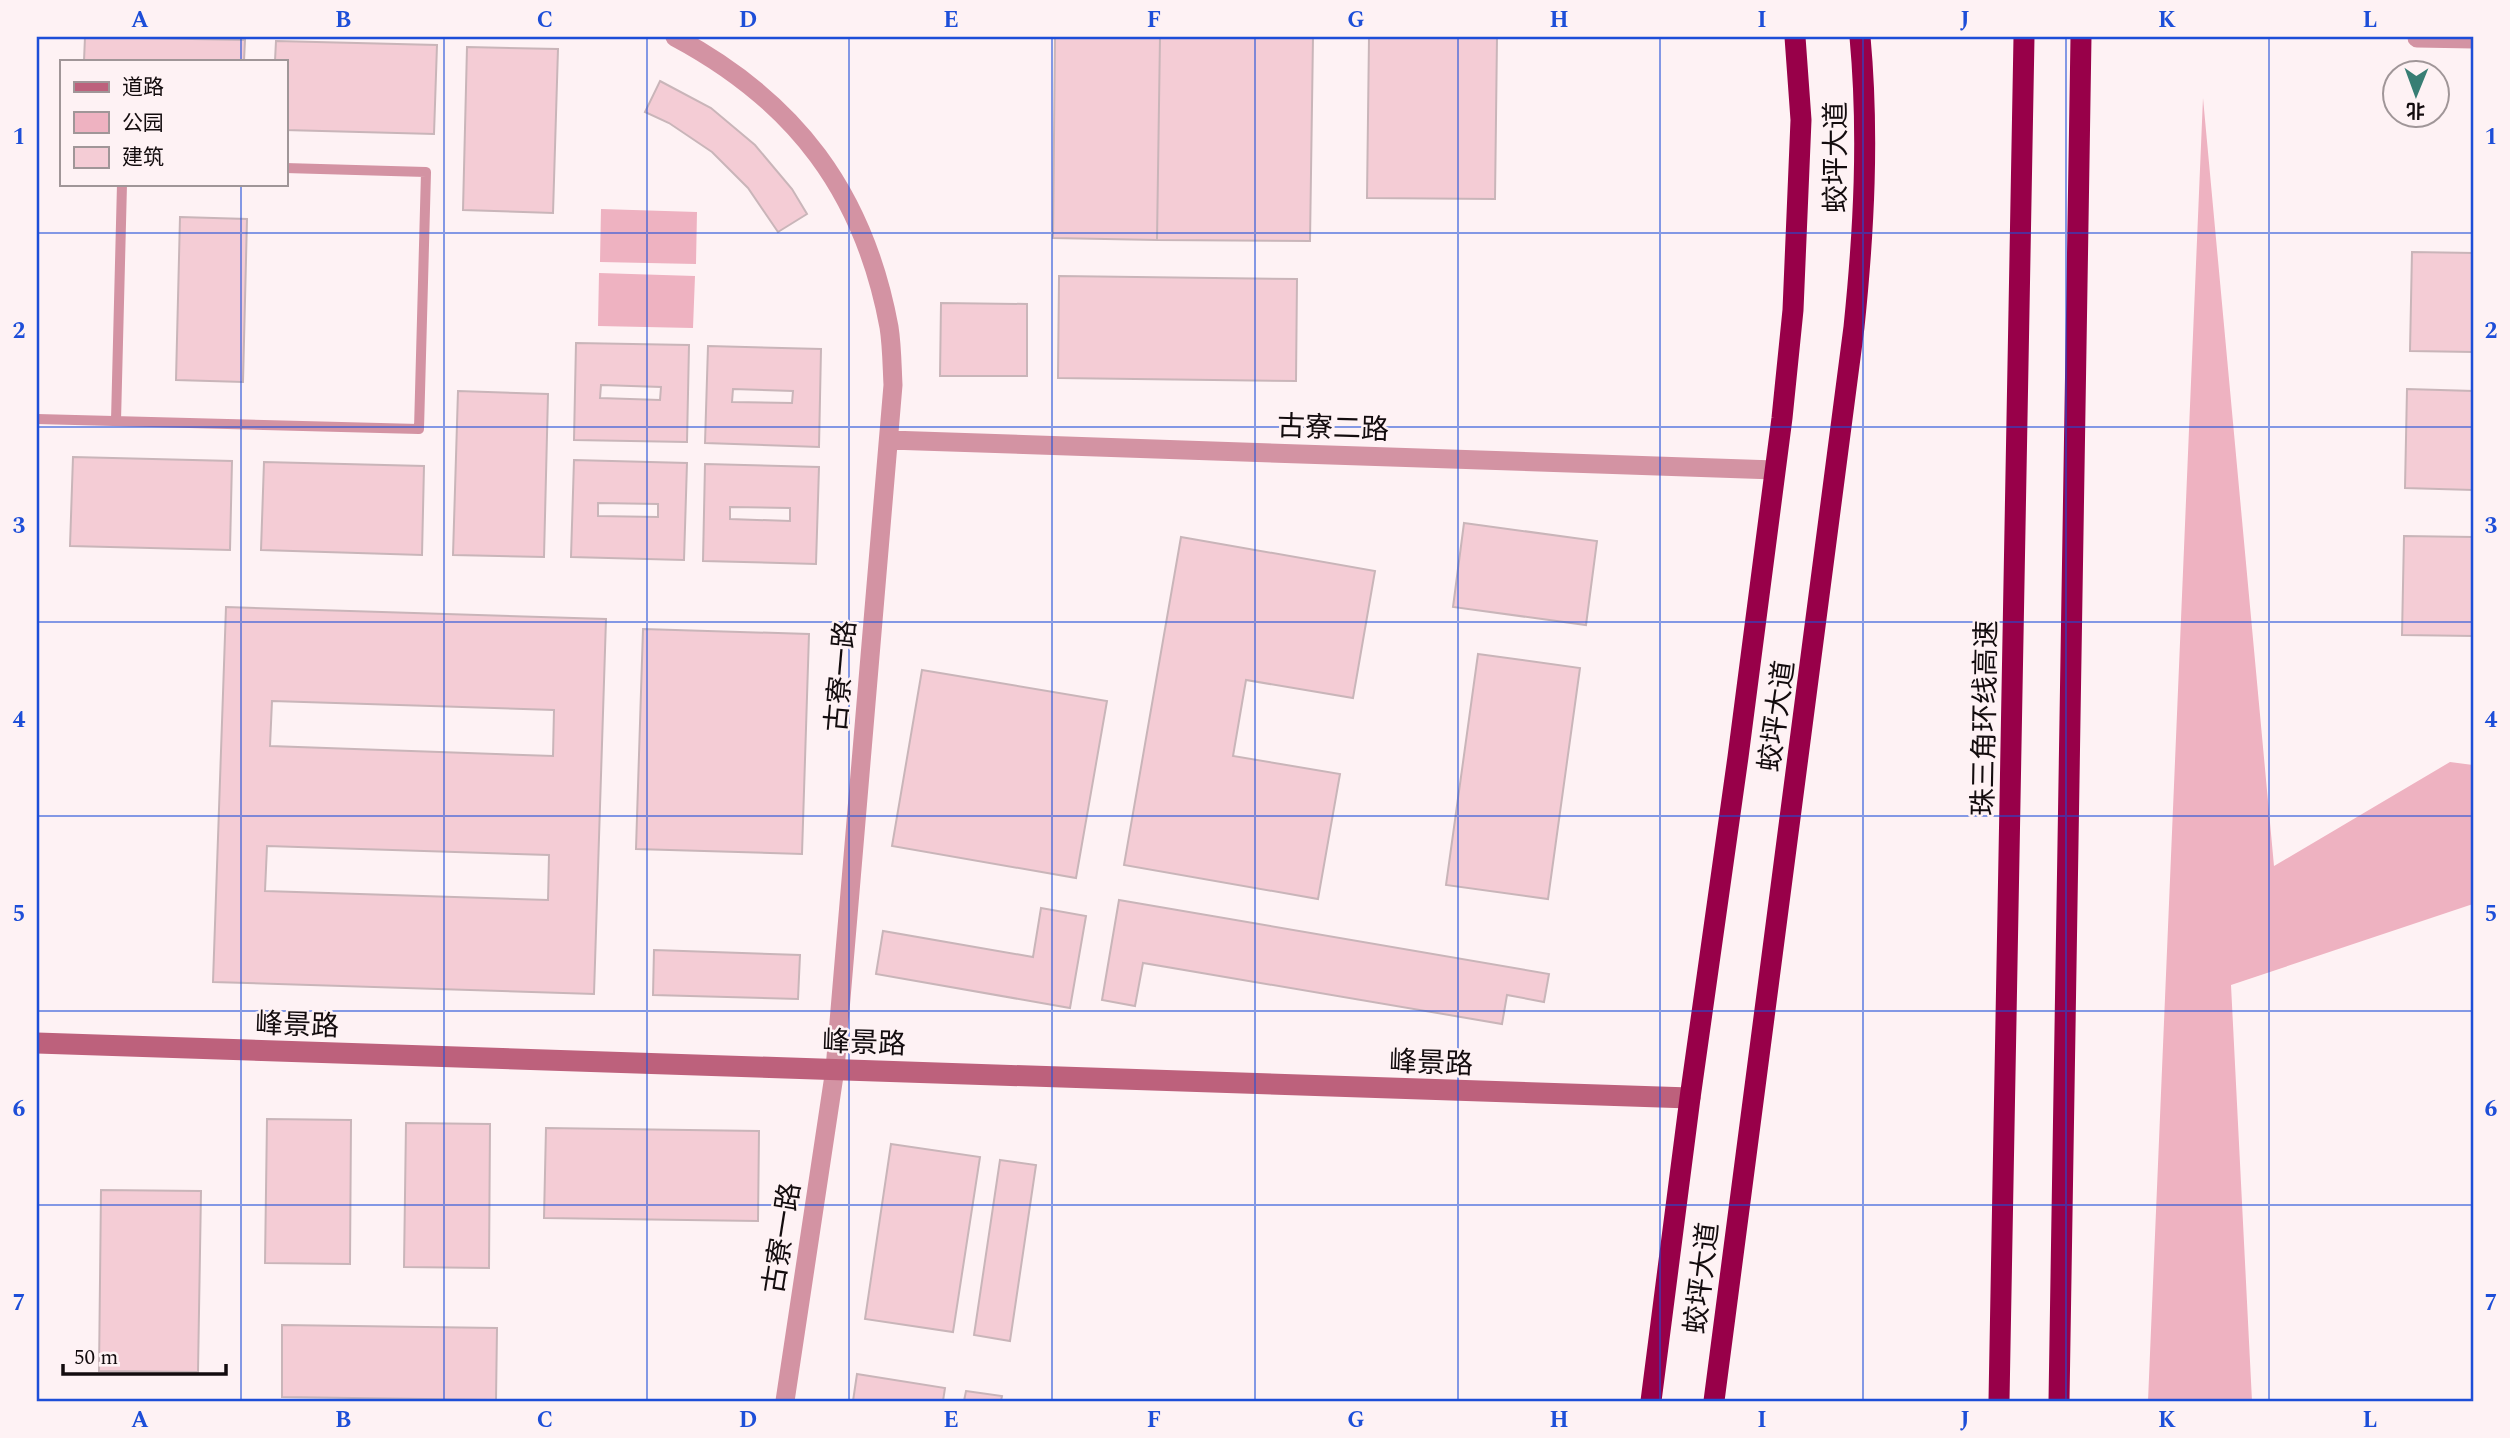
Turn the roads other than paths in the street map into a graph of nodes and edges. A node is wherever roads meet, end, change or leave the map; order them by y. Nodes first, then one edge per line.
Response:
1 (675, 37) edge
2 (1795, 37) edge
3 (1860, 37) edge
4 (2024, 37) edge
5 (2081, 37) edge
6 (2417, 38) edge
7 (2473, 39) edge
8 (287, 168) edge
9 (122, 186) edge
10 (37, 419) edge
11 (116, 421) junction
12 (888, 440) junction
13 (1775, 470) junction
14 (37, 1043) edge
15 (835, 1069) junction
16 (1690, 1098) junction
17 (785, 1401) edge
18 (1651, 1401) edge
19 (1714, 1401) edge
20 (1999, 1401) edge
21 (2059, 1401) edge

1 - 12 street, 古寮一路
2 - 13 highway, 蛟坪大道
3 - 19 highway, 蛟坪大道
4 - 20 highway, 珠三角环线高速
5 - 21 highway
6 - 7 street
8 - 11 lane
9 - 11 lane
10 - 11 lane
12 - 13 street, 古寮二路
12 - 15 street, 古寮一路
13 - 16 highway, 蛟坪大道
14 - 15 street, 峰景路
15 - 16 street, 峰景路
15 - 17 street, 古寮一路
16 - 18 highway, 蛟坪大道

